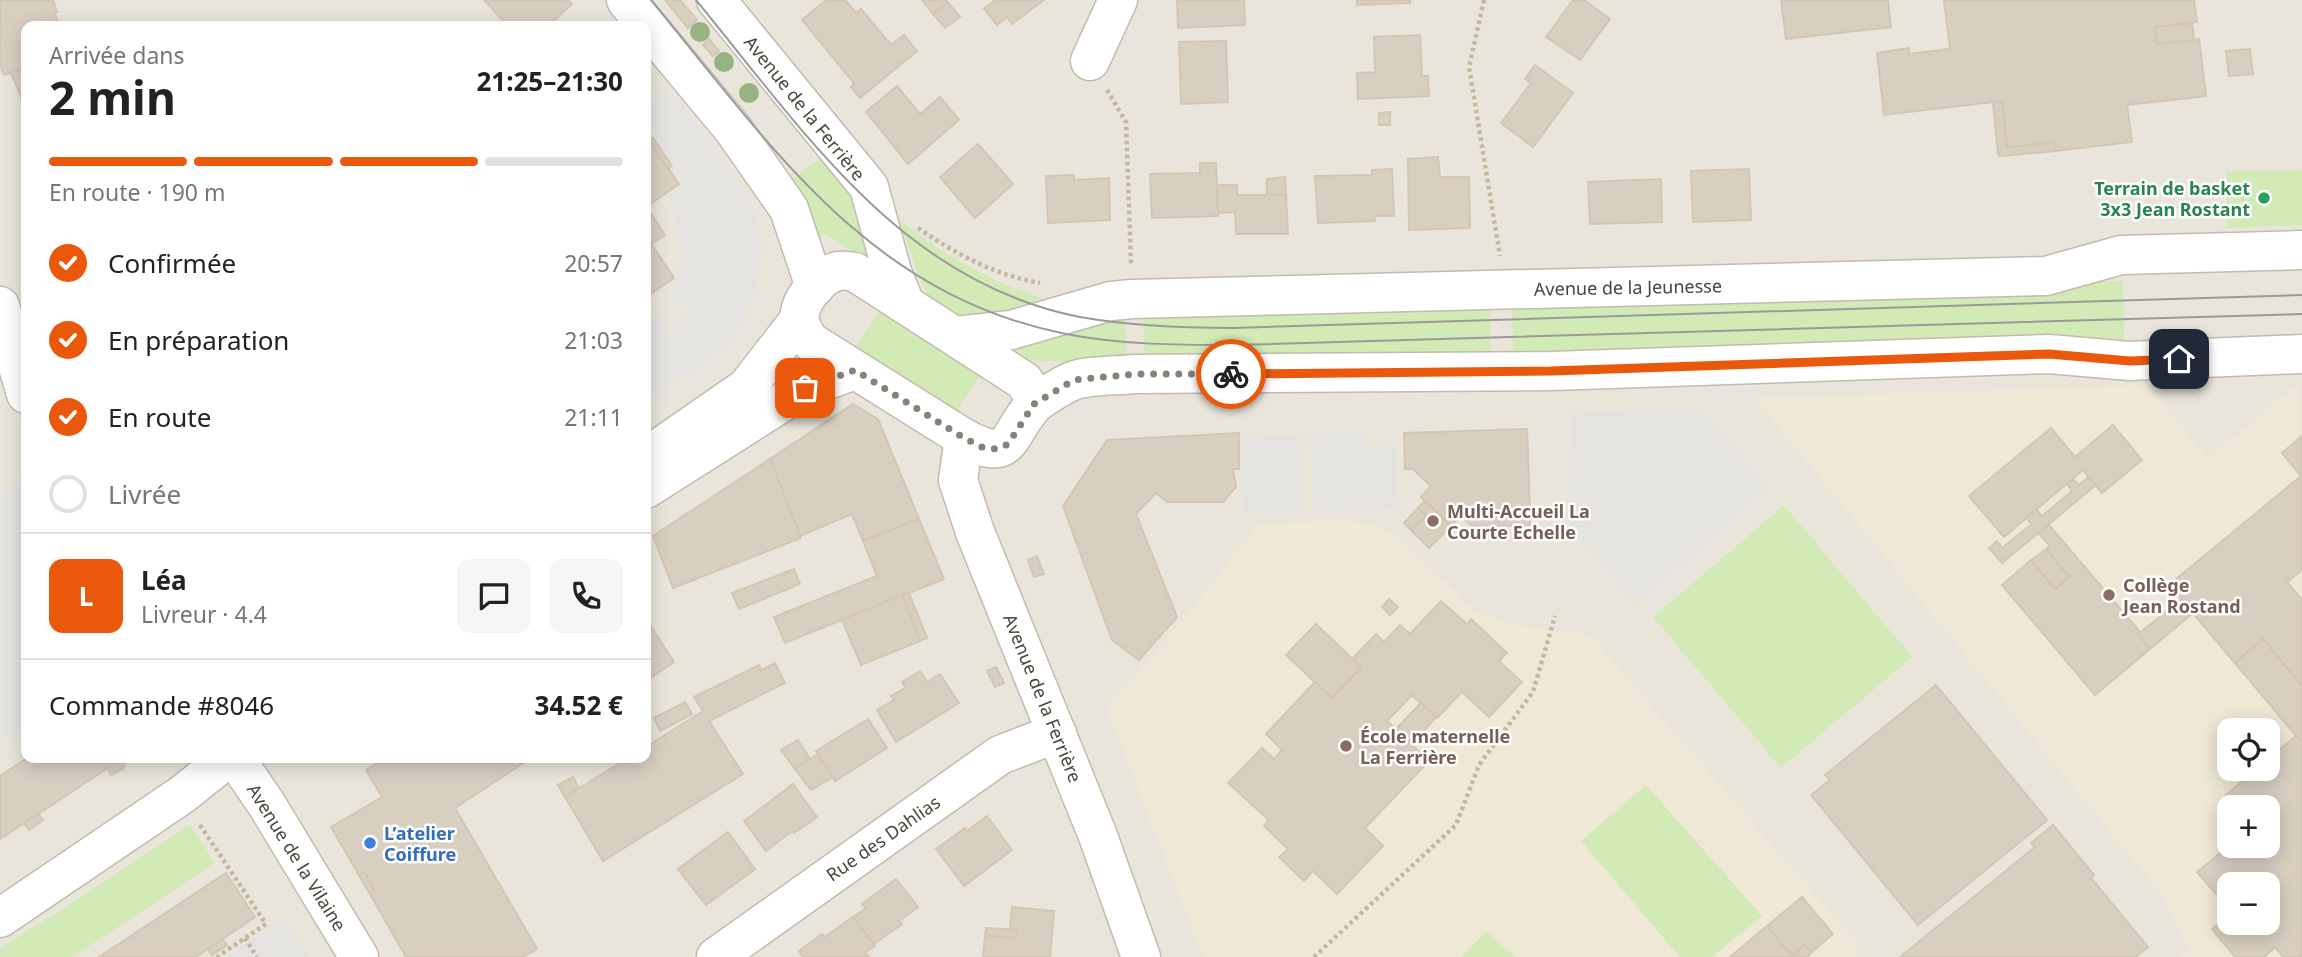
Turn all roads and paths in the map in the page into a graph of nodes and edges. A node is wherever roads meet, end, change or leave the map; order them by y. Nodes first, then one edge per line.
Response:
1 (626, 0) edge
2 (716, 0) edge
3 (1118, 0) edge
4 (1484, 0) edge
5 (643, 21) edge
6 (651, 30) edge
7 (1090, 61) joint
8 (914, 225) dead end
9 (2302, 250) edge
10 (1050, 284) dead end
11 (1506, 289) junction
12 (1132, 299) junction
13 (807, 303) junction
14 (905, 304) junction
15 (0, 306) edge
16 (956, 336) junction
17 (2302, 354) edge
18 (855, 370) junction
19 (21, 377) edge
20 (1034, 404) junction
21 (964, 438) junction
22 (651, 454) edge
23 (651, 486) edge
24 (1555, 616) dead end
25 (1057, 733) junction
26 (221, 763) edge
27 (238, 763) edge
28 (169, 803) junction
29 (0, 918) edge
30 (245, 938) junction
31 (217, 957) edge
32 (257, 957) edge
33 (359, 957) edge
34 (716, 957) edge
35 (1141, 957) edge
36 (1314, 957) edge

1 - 5 street
2 - 14 street, Avenue de la Ferrière
3 - 7 street
4 - 11 path
6 - 13 street
7 - 12 path
8 - 10 path
9 - 11 street, Avenue de la Jeunesse
11 - 12 street, Avenue de la Jeunesse
12 - 16 street, Avenue de la Jeunesse
13 - 14 street
13 - 18 street
13 - 22 street
14 - 16 street
15 - 19 street
16 - 20 street
17 - 20 street
18 - 21 street
18 - 23 street
20 - 21 street
21 - 25 street, Avenue de la Ferrière
24 - 36 path
25 - 34 street, Rue des Dahlias
25 - 35 street, Avenue de la Ferrière
26 - 28 street
27 - 33 street, Avenue de la Vilaine
28 - 29 street
28 - 30 path
30 - 31 path
30 - 32 path

